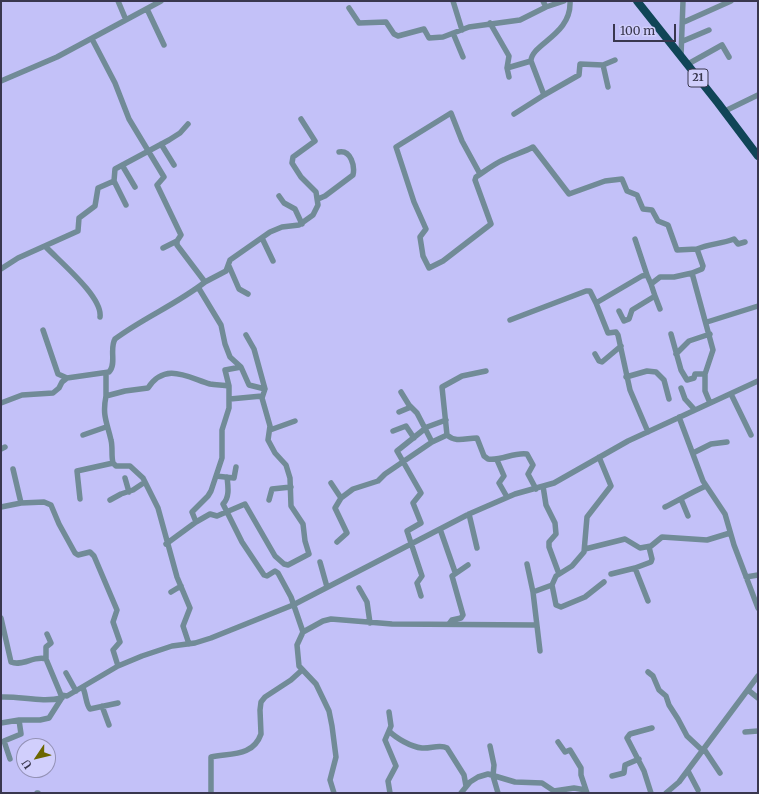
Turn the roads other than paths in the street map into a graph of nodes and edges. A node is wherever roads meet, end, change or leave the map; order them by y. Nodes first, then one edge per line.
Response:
1 (118, 1) edge
2 (161, 1) edge
3 (453, 1) edge
4 (564, 1) edge
5 (570, 1) edge
6 (636, 1) edge
7 (684, 1) edge
8 (731, 1) edge
9 (545, 4) edge
10 (350, 8) dead end
11 (147, 9) junction
12 (126, 20) junction
13 (684, 22) junction
14 (490, 23) junction
15 (462, 30) junction
16 (709, 30) dead end
17 (454, 33) junction
18 (92, 38) junction
19 (683, 41) junction
20 (164, 45) dead end
21 (681, 56) junction
22 (463, 57) dead end
23 (729, 57) dead end
24 (615, 60) dead end
25 (531, 61) junction
26 (688, 64) junction
27 (603, 65) junction
28 (506, 68) junction
29 (509, 77) dead end
30 (1, 81) edge
31 (608, 87) dead end
32 (544, 95) junction
33 (758, 95) edge
34 (725, 111) junction
35 (514, 114) dead end
36 (301, 119) dead end
37 (188, 124) dead end
38 (161, 144) junction
39 (148, 150) junction
40 (339, 152) dead end
41 (758, 156) edge
42 (122, 165) junction
43 (174, 166) dead end
44 (480, 174) junction
45 (114, 181) junction
46 (135, 188) dead end
47 (279, 196) dead end
48 (318, 199) junction
49 (126, 205) dead end
50 (302, 224) junction
51 (262, 238) junction
52 (635, 238) dead end
53 (177, 241) junction
54 (745, 242) dead end
55 (45, 246) junction
56 (163, 248) dead end
57 (697, 249) junction
58 (274, 261) dead end
59 (229, 266) junction
60 (1, 269) edge
61 (692, 273) junction
62 (647, 275) junction
63 (205, 282) junction
64 (651, 284) junction
65 (198, 287) junction
66 (248, 294) dead end
67 (655, 296) junction
68 (596, 303) junction
69 (758, 306) edge
70 (660, 309) dead end
71 (619, 311) dead end
72 (100, 317) dead end
73 (510, 320) dead end
74 (707, 322) junction
75 (43, 330) dead end
76 (671, 334) dead end
77 (710, 334) junction
78 (246, 335) dead end
79 (621, 346) junction
80 (595, 354) dead end
81 (676, 354) junction
82 (241, 367) junction
83 (486, 371) dead end
84 (106, 373) junction
85 (705, 374) junction
86 (626, 377) junction
87 (67, 378) junction
88 (758, 381) edge
89 (229, 386) junction
90 (681, 388) dead end
91 (265, 389) junction
92 (401, 392) dead end
93 (731, 394) junction
94 (106, 396) junction
95 (262, 396) junction
96 (230, 399) junction
97 (669, 399) dead end
98 (1, 403) edge
99 (710, 403) junction
100 (411, 407) junction
101 (694, 410) junction
102 (400, 412) dead end
103 (679, 417) junction
104 (446, 420) junction
105 (295, 421) dead end
106 (106, 427) junction
107 (425, 428) junction
108 (270, 430) junction
109 (393, 431) dead end
110 (648, 432) junction
111 (84, 435) dead end
112 (447, 435) junction
113 (751, 435) dead end
114 (414, 438) junction
115 (432, 442) junction
116 (728, 442) dead end
117 (693, 453) junction
118 (599, 458) junction
119 (497, 460) junction
120 (403, 462) junction
121 (113, 463) junction
122 (236, 467) dead end
123 (13, 469) dead end
124 (216, 476) junction
125 (227, 477) junction
126 (124, 478) dead end
127 (145, 482) junction
128 (331, 483) dead end
129 (543, 486) junction
130 (706, 486) junction
131 (291, 488) junction
132 (536, 489) junction
133 (129, 492) junction
134 (506, 497) junction
135 (341, 498) junction
136 (680, 498) junction
137 (80, 499) dead end
138 (110, 500) dead end
139 (269, 500) dead end
140 (21, 503) junction
141 (1, 507) edge
142 (665, 507) dead end
143 (225, 511) junction
144 (469, 514) junction
145 (688, 516) dead end
146 (196, 522) junction
147 (440, 529) junction
148 (730, 534) junction
149 (337, 542) dead end
150 (166, 544) junction
151 (411, 544) junction
152 (649, 547) junction
153 (477, 548) dead end
154 (585, 549) junction
155 (320, 562) dead end
156 (527, 564) dead end
157 (468, 565) dead end
158 (635, 568) junction
159 (455, 572) junction
160 (559, 574) junction
161 (611, 574) dead end
162 (758, 575) edge
163 (746, 577) junction
164 (604, 582) dead end
165 (552, 585) junction
166 (181, 586) junction
167 (327, 587) junction
168 (360, 588) dead end
169 (170, 592) dead end
170 (533, 592) junction
171 (755, 592) edge
172 (421, 596) dead end
173 (648, 601) dead end
174 (293, 605) junction
175 (758, 608) edge
176 (1, 618) edge
177 (370, 623) junction
178 (449, 624) junction
179 (536, 625) junction
180 (302, 632) junction
181 (47, 634) dead end
182 (189, 644) junction
183 (540, 651) dead end
184 (46, 659) junction
185 (118, 666) junction
186 (304, 671) junction
187 (648, 672) dead end
188 (66, 673) dead end
189 (758, 676) edge
190 (83, 688) junction
191 (748, 690) junction
192 (76, 691) junction
193 (1, 697) edge
194 (63, 697) junction
195 (758, 698) edge
196 (118, 703) dead end
197 (102, 706) junction
198 (389, 712) dead end
199 (19, 720) junction
200 (1, 723) edge
201 (109, 724) dead end
202 (652, 728) dead end
203 (389, 731) junction
204 (758, 731) edge
205 (745, 732) dead end
206 (558, 742) dead end
207 (490, 746) dead end
208 (704, 750) junction
209 (10, 759) dead end
210 (639, 760) junction
211 (688, 771) junction
212 (720, 773) dead end
213 (493, 776) junction
214 (612, 776) dead end
215 (466, 786) junction
216 (698, 790) dead end
217 (587, 792) edge
218 (211, 793) edge
219 (334, 793) edge
220 (390, 793) edge
221 (461, 793) edge
222 (498, 793) edge
223 (651, 793) edge
224 (666, 793) edge

1 - 12 street
2 - 11 street
3 - 15 street
4 - 9 street
5 - 25 street
6 - 21 highway, 21
7 - 13 street
8 - 13 street
9 - 14 street
10 - 17 street
11 - 12 street
11 - 20 street
12 - 18 street
13 - 19 street
14 - 15 street
14 - 28 street
15 - 17 street
16 - 19 street
17 - 22 street
18 - 30 street
18 - 39 street
19 - 21 street
21 - 26 highway, 21
23 - 26 street
24 - 27 street
25 - 28 street
25 - 32 street
26 - 34 highway, 21
27 - 31 street
27 - 32 street
28 - 29 street
32 - 35 street
33 - 34 street
34 - 41 highway, 21
36 - 48 street
37 - 38 street
38 - 39 street
38 - 43 street
39 - 42 street
39 - 53 street
40 - 48 street
42 - 45 street
42 - 46 street
44 - 44 street
44 - 57 street
45 - 49 street
45 - 55 street
47 - 50 street
48 - 50 street
50 - 51 street
51 - 58 street
51 - 59 street
52 - 62 street
53 - 56 street
53 - 63 street
54 - 57 street
55 - 60 street
55 - 72 street
57 - 61 street
59 - 63 street
59 - 66 street
61 - 64 street
61 - 74 street
62 - 64 street
62 - 68 street
63 - 65 street
64 - 67 street
65 - 82 street
65 - 84 street
67 - 70 street
67 - 71 street
68 - 73 street
68 - 79 street
69 - 74 street
74 - 77 street
75 - 87 street
76 - 81 street
77 - 81 street
77 - 85 street
78 - 91 street
79 - 80 street
79 - 86 street
81 - 85 street
82 - 89 street
82 - 91 street
83 - 104 street
84 - 87 street
84 - 94 street
85 - 99 street
86 - 97 street
86 - 110 street
87 - 98 street
88 - 93 street
89 - 94 street
89 - 96 street
90 - 101 street
91 - 95 street
92 - 100 street
93 - 99 street
93 - 113 street
94 - 106 street
95 - 96 street
95 - 108 street
96 - 124 street
99 - 101 street
100 - 102 street
100 - 107 street
101 - 103 street
103 - 110 street
103 - 117 street
104 - 107 street
104 - 112 street
105 - 108 street
106 - 111 street
106 - 121 street
107 - 114 street
107 - 115 street
108 - 131 street
109 - 114 street
110 - 118 street
112 - 115 street
112 - 119 street
114 - 120 street
115 - 120 street
116 - 117 street
117 - 130 street
118 - 129 street
118 - 154 street
119 - 132 street
119 - 134 street
120 - 135 street
120 - 151 street
121 - 127 street
121 - 137 street
122 - 125 street
123 - 140 street
124 - 125 street
124 - 146 street
125 - 143 street
126 - 133 street
127 - 133 street
127 - 150 street
128 - 135 street
129 - 132 street
129 - 160 street
130 - 136 street
130 - 148 street
131 - 139 street
131 - 143 street
132 - 134 street
133 - 138 street
134 - 144 street
135 - 149 street
136 - 142 street
136 - 145 street
140 - 141 street
140 - 185 street
143 - 146 street
143 - 174 street
144 - 147 street
144 - 153 street
146 - 150 street
147 - 151 street
147 - 159 street
148 - 152 street
148 - 163 street
150 - 166 street
151 - 167 street
151 - 172 street
152 - 154 street
152 - 158 street
154 - 160 street
155 - 167 street
156 - 170 street
157 - 159 street
158 - 161 street
158 - 173 street
159 - 178 street
160 - 165 street
162 - 163 street
163 - 171 street
164 - 165 street
165 - 170 street
166 - 169 street
166 - 182 street
167 - 174 street
168 - 177 street
170 - 179 street
171 - 175 street
174 - 180 street
174 - 182 street
176 - 184 street
177 - 178 street
177 - 180 street
178 - 179 street
179 - 183 street
180 - 186 street
181 - 184 street
182 - 185 street
184 - 194 street
185 - 190 street
186 - 218 street
186 - 219 street
187 - 208 street
188 - 192 street
189 - 191 street
190 - 192 street
190 - 197 street
191 - 195 street
191 - 208 street
192 - 194 street
193 - 194 street
194 - 199 street
196 - 197 street
197 - 201 street
198 - 203 street
199 - 200 street
199 - 209 street
202 - 210 street
203 - 215 street
203 - 220 street
204 - 205 street
206 - 217 street
207 - 213 street
208 - 211 street
208 - 212 street
210 - 214 street
210 - 223 street
211 - 216 street
211 - 224 street
213 - 215 street
213 - 217 street
213 - 222 street
215 - 221 street

